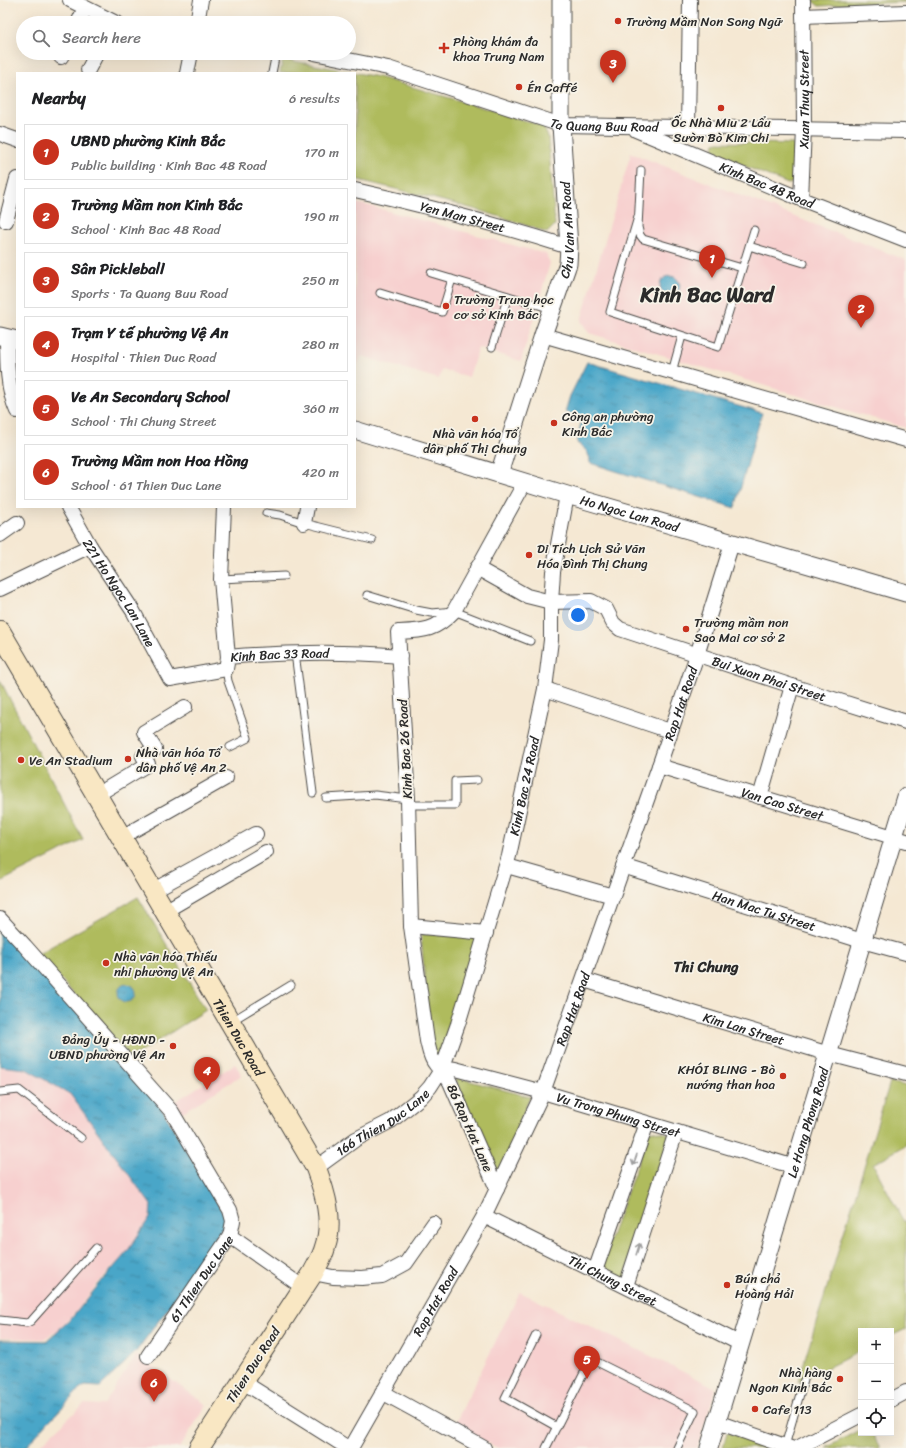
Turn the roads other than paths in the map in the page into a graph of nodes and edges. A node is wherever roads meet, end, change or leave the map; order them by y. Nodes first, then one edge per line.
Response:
1 (70, 0) edge
2 (201, 0) edge
3 (561, 0) edge
4 (690, 0) edge
5 (803, 0) edge
6 (85, 8) junction
7 (906, 12) edge
8 (81, 16) edge
9 (102, 16) edge
10 (198, 16) edge
11 (803, 16) junction
12 (93, 60) edge
13 (190, 60) edge
14 (275, 60) edge
15 (349, 60) edge
16 (88, 70) dead end
17 (187, 72) edge
18 (272, 72) edge
19 (561, 125) junction
20 (628, 126) junction
21 (688, 127) junction
22 (804, 129) junction
23 (906, 131) edge
24 (0, 134) edge
25 (16, 140) edge
26 (641, 170) dead end
27 (16, 184) edge
28 (356, 190) edge
29 (800, 199) junction
30 (638, 217) junction
31 (8, 221) edge
32 (754, 230) dead end
33 (906, 240) edge
34 (749, 246) junction
35 (569, 247) junction
36 (804, 264) dead end
37 (742, 268) junction
38 (431, 273) dead end
39 (452, 279) junction
40 (380, 292) dead end
41 (508, 296) junction
42 (552, 309) junction
43 (543, 335) junction
44 (682, 336) junction
45 (8, 338) edge
46 (492, 347) dead end
47 (672, 372) junction
48 (16, 409) edge
49 (356, 430) edge
50 (906, 440) edge
51 (499, 474) junction
52 (525, 482) junction
53 (567, 495) junction
54 (69, 508) edge
55 (224, 508) edge
56 (307, 508) edge
57 (266, 513) dead end
58 (304, 523) junction
59 (17, 524) dead end
60 (0, 535) edge
61 (372, 540) dead end
62 (732, 543) junction
63 (90, 546) junction
64 (477, 568) junction
65 (284, 576) dead end
66 (221, 579) junction
67 (0, 589) edge
68 (906, 593) edge
69 (367, 595) dead end
70 (551, 602) junction
71 (454, 611) junction
72 (0, 631) edge
73 (530, 641) dead end
74 (295, 653) junction
75 (697, 654) junction
76 (400, 656) junction
77 (227, 663) junction
78 (170, 679) joint
79 (792, 686) junction
80 (545, 689) junction
81 (185, 707) dead end
82 (906, 722) edge
83 (670, 731) junction
84 (230, 747) dead end
85 (659, 766) junction
86 (226, 778) dead end
87 (478, 780) dead end
88 (313, 793) dead end
89 (95, 796) junction
90 (760, 797) junction
91 (906, 797) edge
92 (326, 798) dead end
93 (408, 802) junction
94 (256, 834) dead end
95 (120, 838) junction
96 (900, 839) edge
97 (266, 852) dead end
98 (507, 866) junction
99 (623, 866) junction
100 (152, 891) junction
101 (613, 896) junction
102 (165, 911) junction
103 (0, 919) edge
104 (411, 926) junction
105 (486, 933) junction
106 (862, 941) junction
107 (906, 953) edge
108 (584, 980) junction
109 (291, 985) dead end
110 (230, 1022) junction
111 (829, 1054) junction
112 (441, 1070) junction
113 (906, 1074) edge
114 (0, 1092) edge
115 (543, 1092) junction
116 (648, 1123) junction
117 (676, 1132) junction
118 (81, 1138) dead end
119 (794, 1167) junction
120 (316, 1168) junction
121 (497, 1188) junction
122 (484, 1216) junction
123 (434, 1223) dead end
124 (230, 1236) junction
125 (96, 1248) dead end
126 (595, 1271) junction
127 (309, 1280) junction
128 (626, 1286) junction
129 (0, 1320) edge
130 (536, 1335) dead end
131 (741, 1344) junction
132 (148, 1356) dead end
133 (804, 1380) dead end
134 (243, 1382) junction
135 (382, 1392) junction
136 (906, 1392) edge
137 (894, 1398) edge
138 (858, 1416) edge
139 (717, 1422) junction
140 (557, 1427) junction
141 (791, 1447) edge
142 (199, 1448) edge
143 (349, 1448) edge
144 (484, 1448) edge
145 (546, 1448) edge
146 (677, 1448) edge
147 (709, 1448) edge

1 - 6 street
2 - 10 street
3 - 19 street, Chu Van An Road
4 - 21 street
5 - 11 street, Xuan Thuy Street
6 - 8 street
6 - 9 street
7 - 11 street
11 - 22 street, Xuan Thuy Street
12 - 16 street
13 - 17 street
14 - 18 lane
15 - 19 street, Ta Quang Buu Road
19 - 20 street, Ta Quang Buu Road
19 - 35 street, Chu Van An Road
20 - 21 street, Ta Quang Buu Road
20 - 29 street, Kinh Bac 48 Road
21 - 22 street, Ta Quang Buu Road
22 - 23 street, Ta Quang Buu Road
22 - 29 street, Xuan Thuy Street
24 - 25 street
26 - 30 lane
27 - 31 street
28 - 35 street, Yen Man Street
29 - 33 street, Kinh Bac 48 Road
30 - 37 lane
30 - 44 lane
32 - 34 lane
34 - 36 lane
34 - 37 lane
35 - 42 street, Chu Van An Road
37 - 44 lane
38 - 39 lane
39 - 40 lane
39 - 41 lane
41 - 42 lane
41 - 46 lane
42 - 43 street, Chu Van An Road
43 - 47 street
43 - 51 street, Chu Van An Road
44 - 47 lane
45 - 48 street
47 - 50 street
49 - 51 street, Ho Ngoc Lan Road
51 - 52 street, Ho Ngoc Lan Road
52 - 53 street, Ho Ngoc Lan Road
52 - 64 street, Kinh Bac 26 Road
53 - 62 street, Ho Ngoc Lan Road
53 - 70 street, Kinh Bac 24 Road
54 - 63 street, 221 Ho Ngoc Lan Lane
55 - 66 street
56 - 58 street
57 - 58 lane
58 - 61 lane
59 - 60 street
62 - 68 street, Ho Ngoc Lan Road
62 - 75 street, Rap Hat Road
63 - 67 street
63 - 78 street, 221 Ho Ngoc Lan Lane
64 - 70 street, Bui Xuan Phai Street
64 - 71 street, Kinh Bac 26 Road
65 - 66 lane
66 - 77 street
69 - 71 lane
70 - 75 street, Bui Xuan Phai Street
70 - 80 street, Kinh Bac 24 Road
71 - 73 lane
71 - 76 street, Kinh Bac 26 Road
72 - 89 main road, Thien Duc Road
74 - 76 street, Kinh Bac 33 Road
74 - 77 street, Kinh Bac 33 Road
74 - 88 lane
75 - 79 street, Bui Xuan Phai Street
75 - 83 street, Rap Hat Road
76 - 93 street, Kinh Bac 26 Road
77 - 78 street, Kinh Bac 33 Road
77 - 84 lane
79 - 82 street, Bui Xuan Phai Street
79 - 90 street
80 - 83 street
80 - 98 street, Kinh Bac 24 Road
81 - 89 street
83 - 85 street, Rap Hat Road
85 - 90 street, Van Cao Street
85 - 99 street, Rap Hat Road
86 - 95 street
87 - 93 lane
89 - 95 main road, Thien Duc Road
90 - 96 street, Van Cao Street
91 - 96 street, Le Hong Phong Road
92 - 93 lane
93 - 104 street, Kinh Bac 26 Road
94 - 100 street
95 - 100 main road, Thien Duc Road
96 - 106 street, Le Hong Phong Road
97 - 102 street
98 - 101 street
98 - 105 street, Kinh Bac 24 Road
99 - 101 street, Rap Hat Road
99 - 106 street, Han Mac Tu Street
100 - 102 main road, Thien Duc Road
101 - 108 street, Rap Hat Road
102 - 110 main road, Thien Duc Road
103 - 124 street
104 - 105 street
104 - 112 street, Kinh Bac 26 Road
105 - 112 street, Kinh Bac 24 Road
106 - 107 street, Han Mac Tu Street
106 - 111 street, Le Hong Phong Road
108 - 111 street, Kim Lan Street
108 - 115 street, Rap Hat Road
109 - 110 lane
110 - 120 main road, Thien Duc Road
111 - 113 street, Kim Lan Street
111 - 119 street, Le Hong Phong Road
112 - 115 street, Vu Trong Phung Street
112 - 120 street, 166 Thien Duc Lane
112 - 121 street, 86 Rap Hat Lane
114 - 118 lane
115 - 116 street, Vu Trong Phung Street
115 - 121 street, Rap Hat Road
116 - 117 street, Vu Trong Phung Street
116 -> 126 street
117 - 119 street, Vu Trong Phung Street
128 -> 117 street
119 - 131 street, Le Hong Phong Road
120 - 127 main road, Thien Duc Road
121 - 122 street, Rap Hat Road
122 - 126 street, Thi Chung Street
122 - 135 street, Rap Hat Road
123 - 127 street
124 - 127 street, 61 Thien Duc Lane
124 - 132 street, 61 Thien Duc Lane
125 - 129 lane
126 - 128 street, Thi Chung Street
127 - 134 main road, Thien Duc Road
128 - 131 street, Thi Chung Street
130 - 140 lane
131 - 139 street, Le Hong Phong Road
133 - 141 lane
134 - 142 main road, Thien Duc Road
134 - 143 street
135 - 143 street, Rap Hat Road
135 - 144 street
136 - 137 street
138 - 141 street
139 - 141 street
139 - 147 street, Le Hong Phong Road
140 - 145 lane
140 - 146 lane

